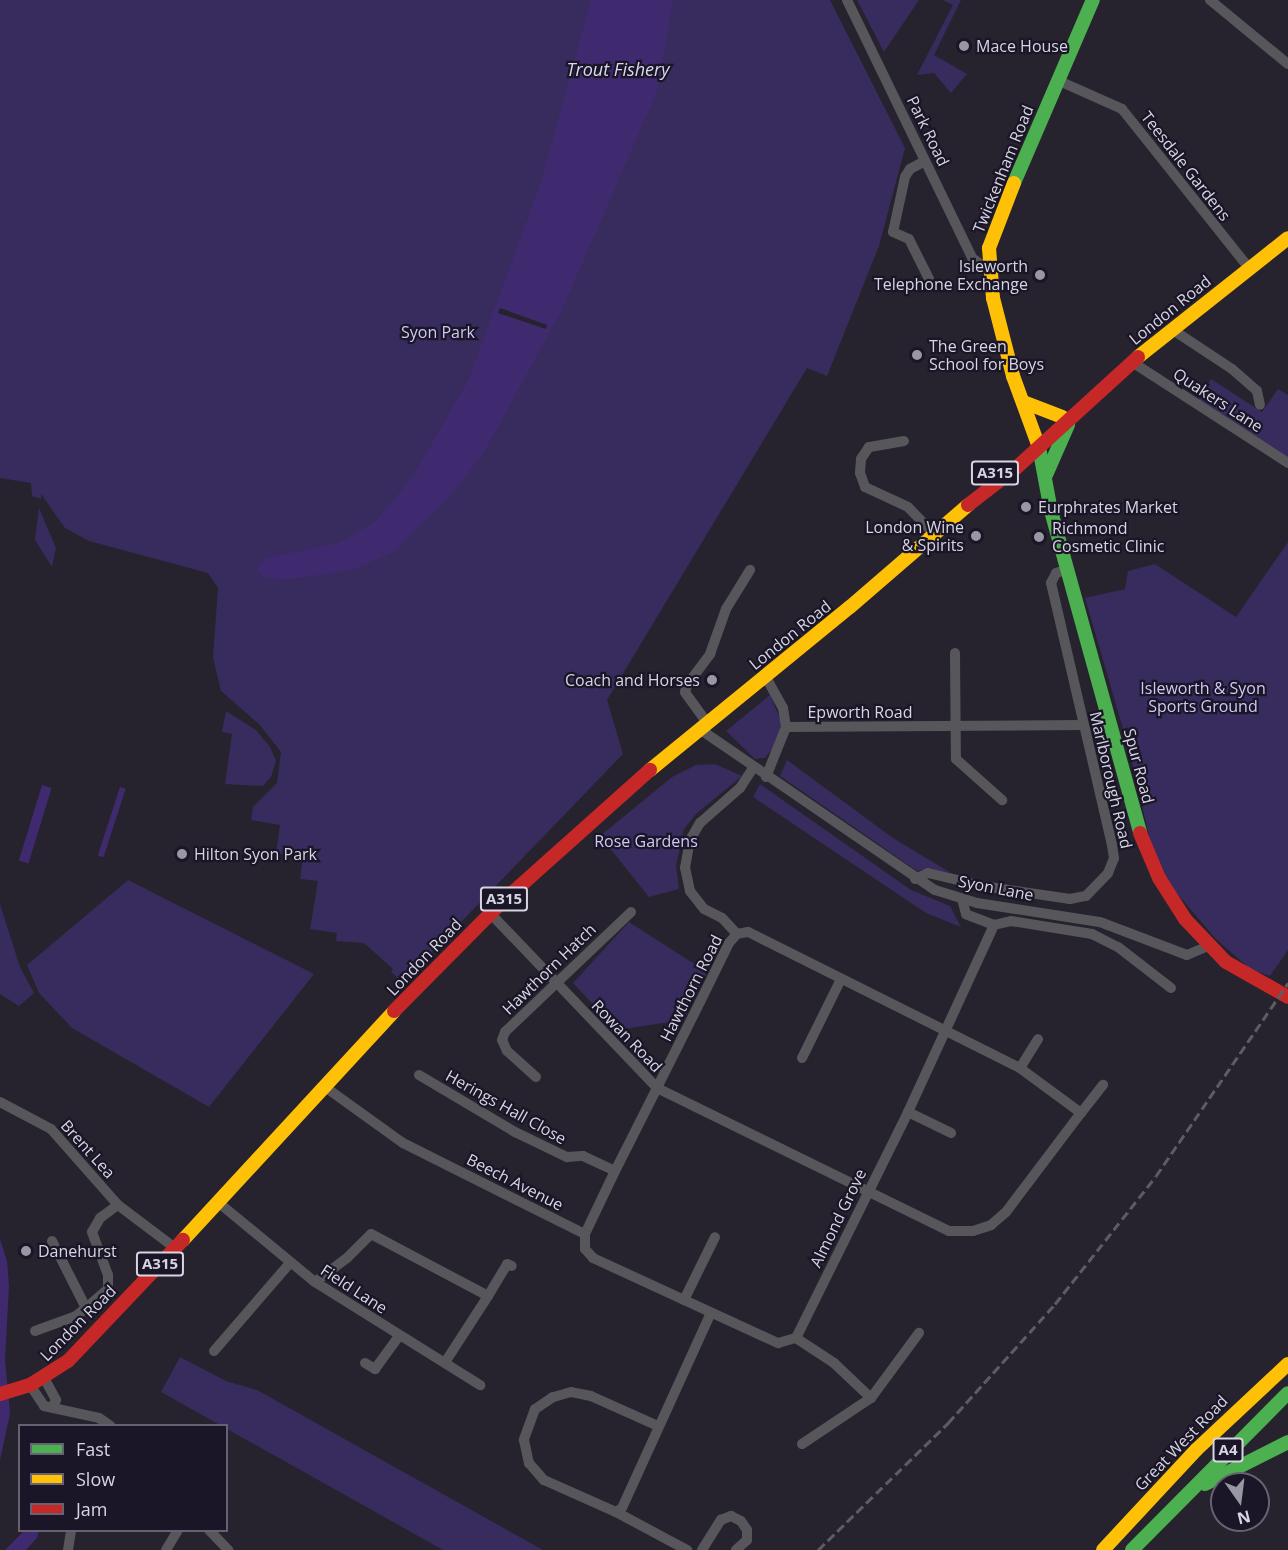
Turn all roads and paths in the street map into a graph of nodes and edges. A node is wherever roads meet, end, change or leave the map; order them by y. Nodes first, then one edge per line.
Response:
1 (847, 0) edge
2 (1093, 0) edge
3 (1210, 0) edge
4 (1288, 64) edge
5 (1057, 80) junction
6 (925, 161) junction
7 (1288, 238) edge
8 (1249, 268) junction
9 (988, 269) junction
10 (929, 279) dead end
11 (1173, 330) junction
12 (1132, 362) junction
13 (1022, 398) junction
14 (1260, 405) dead end
15 (1069, 416) junction
16 (904, 441) dead end
17 (1034, 446) junction
18 (1288, 463) edge
19 (1046, 481) junction
20 (933, 533) junction
21 (1068, 569) junction
22 (750, 570) dead end
23 (731, 600) junction
24 (742, 607) dead end
25 (955, 653) dead end
26 (766, 677) junction
27 (1083, 725) junction
28 (705, 727) junction
29 (786, 727) junction
30 (953, 727) junction
31 (753, 768) junction
32 (766, 777) junction
33 (1002, 800) dead end
34 (915, 879) junction
35 (962, 899) junction
36 (631, 912) dead end
37 (490, 913) junction
38 (994, 925) junction
39 (737, 934) junction
40 (1210, 945) junction
41 (841, 979) junction
42 (555, 984) junction
43 (1171, 988) dead end
44 (1288, 997) edge
45 (947, 1031) junction
46 (1038, 1039) dead end
47 (802, 1058) dead end
48 (1020, 1068) junction
49 (419, 1075) dead end
50 (536, 1077) dead end
51 (1103, 1085) dead end
52 (325, 1087) junction
53 (657, 1088) junction
54 (0, 1102) edge
55 (908, 1112) junction
56 (1081, 1113) junction
57 (951, 1133) dead end
58 (615, 1171) junction
59 (867, 1191) junction
60 (219, 1203) junction
61 (118, 1205) junction
62 (585, 1234) junction
63 (715, 1237) dead end
64 (52, 1241) dead end
65 (175, 1248) junction
66 (290, 1263) junction
67 (512, 1266) dead end
68 (315, 1282) junction
69 (488, 1296) junction
70 (684, 1300) junction
71 (86, 1308) junction
72 (711, 1313) junction
73 (35, 1331) dead end
74 (919, 1333) dead end
75 (399, 1336) junction
76 (796, 1338) junction
77 (214, 1351) dead end
78 (446, 1361) junction
79 (365, 1363) dead end
80 (1288, 1364) edge
81 (44, 1378) junction
82 (480, 1385) dead end
83 (24, 1387) junction
84 (1288, 1393) edge
85 (0, 1394) edge
86 (871, 1398) junction
87 (1245, 1402) junction
88 (53, 1406) junction
89 (87, 1420) edge
90 (106, 1424) edge
91 (658, 1426) junction
92 (1288, 1442) edge
93 (802, 1444) dead end
94 (1170, 1509) junction
95 (616, 1512) junction
96 (71, 1532) edge
97 (177, 1532) edge
98 (211, 1532) edge
99 (68, 1550) edge
100 (166, 1550) edge
101 (228, 1550) edge
102 (687, 1550) edge
103 (702, 1550) edge
104 (736, 1550) edge
105 (1103, 1550) edge
106 (1132, 1550) edge

1 - 6 street, Park Road
2 - 5 main road, Twickenham Road
3 - 4 street
5 - 8 street, Teesdale Gardens
5 - 9 main road, Twickenham Road
6 - 9 street, Park Road
6 - 10 street
7 - 8 main road, London Road / A315
8 - 11 main road, London Road / A315
9 - 13 main road, Twickenham Road
11 - 12 main road, London Road / A315
11 - 14 street
12 - 15 main road, London Road / A315
12 - 18 street, Quakers Lane
13 - 15 main road
13 - 17 main road, Twickenham Road
15 - 17 main road, London Road / A315
15 - 19 main road
16 - 20 street
17 - 19 main road, Spur Road
17 - 20 main road, London Road / A315
19 - 21 main road, Spur Road
20 - 26 main road, London Road / A315
21 - 27 street, Marlborough Road
21 - 40 main road, Spur Road
22 - 23 street
23 - 24 street
23 - 28 street, Syon Lane
25 - 30 street
26 - 28 main road, London Road / A315
26 - 29 street, Epworth Road
27 - 30 street, Epworth Road
27 - 34 street, Marlborough Road
28 - 31 street, Syon Lane
28 - 37 main road, London Road / A315
29 - 30 street, Epworth Road
29 - 32 street
30 - 33 street
31 - 32 street, Syon Lane
31 - 39 street
32 - 34 street, Syon Lane
34 - 35 street, Syon Lane
35 - 38 street
35 - 40 street, Syon Lane
36 - 42 street, Hawthorn Hatch
37 - 42 street, Rowan Road
37 - 52 main road, London Road / A315
38 - 43 street
38 - 45 street, Almond Grove
39 - 41 street, Hawthorn Road
39 - 53 street, Hawthorn Road
40 - 44 main road, Spur Road
41 - 45 street, Hawthorn Road
41 - 47 street
42 - 50 street, Hawthorn Hatch
42 - 53 street, Rowan Road
45 - 48 street, Hawthorn Road
45 - 55 street, Almond Grove
46 - 48 street
48 - 56 street, Hawthorn Road
49 - 58 street, Herings Hall Close
51 - 56 street, Rowan Road
52 - 60 main road, London Road / A315
52 - 62 street, Beech Avenue
53 - 58 street, Hawthorn Road
53 - 59 street, Rowan Road
54 - 61 street, Brent Lea
55 - 57 street
55 - 59 street, Almond Grove
56 - 59 street, Rowan Road
58 - 62 street, Hawthorn Road
59 - 76 street, Almond Grove
60 - 65 main road, London Road / A315
60 - 66 street, Field Lane
61 - 65 street, Brent Lea
61 - 71 street
62 - 70 street
63 - 70 street
64 - 71 street
65 - 81 main road, London Road / A315
66 - 68 street, Field Lane
66 - 77 street
67 - 69 street
68 - 69 street
68 - 75 street, Field Lane
69 - 78 street
70 - 72 street
71 - 73 street
72 - 76 street
72 - 91 street
74 - 86 street
75 - 78 street, Field Lane
75 - 79 street
76 - 86 street
78 - 82 street, Field Lane
80 - 87 main road, Great West Road / A4
81 - 83 main road, London Road / A315
81 - 88 street
83 - 85 main road, A315
83 - 88 street
84 - 87 main road
84 - 94 main road, A4
86 - 93 street
87 - 105 main road, Great West Road / A4
88 - 89 street
89 - 90 street
91 - 95 street
91 - 95 street
92 - 94 main road
94 - 106 main road, A4
95 - 102 street
96 - 99 street
97 - 100 street
98 - 101 street
103 - 104 street

